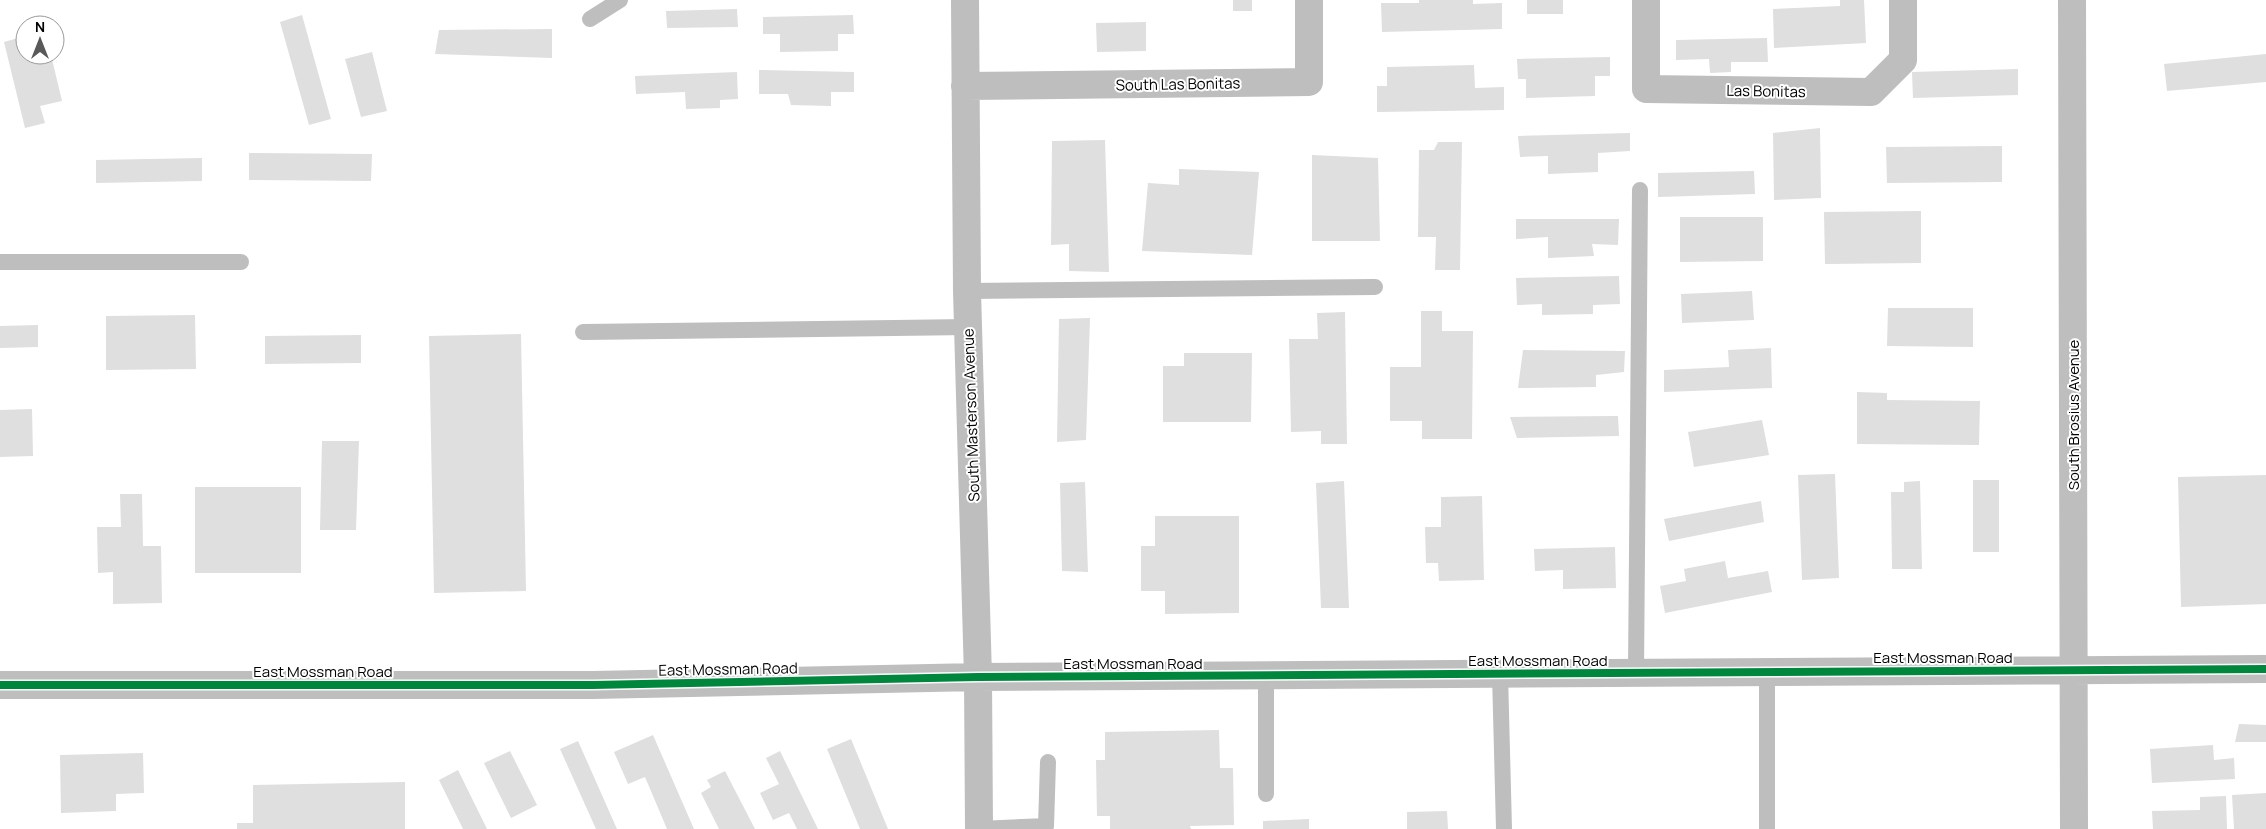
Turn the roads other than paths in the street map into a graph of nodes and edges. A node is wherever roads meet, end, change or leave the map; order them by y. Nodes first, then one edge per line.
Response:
1 (620, 0) edge
2 (965, 0) edge
3 (1309, 0) edge
4 (1646, 0) edge
5 (1903, 0) edge
6 (2072, 0) edge
7 (590, 19) dead end
8 (965, 86) junction
9 (1640, 190) dead end
10 (0, 262) edge
11 (241, 262) dead end
12 (1375, 288) dead end
13 (967, 291) junction
14 (969, 327) junction
15 (583, 332) dead end
16 (2266, 669) edge
17 (2073, 670) junction
18 (1767, 672) junction
19 (1636, 673) junction
20 (1500, 674) junction
21 (1266, 676) junction
22 (978, 677) junction
23 (0, 685) edge
24 (1048, 762) dead end
25 (1266, 794) dead end
26 (979, 829) edge
27 (1504, 829) edge
28 (1767, 829) edge
29 (2074, 829) edge

1 - 7 lane
2 - 8 street, South Masterson Avenue
3 - 8 street, South Las Bonitas
4 - 5 street, Las Bonitas
6 - 17 street, South Brosius Avenue
8 - 13 street, South Masterson Avenue
9 - 19 lane
10 - 11 lane
12 - 13 lane
13 - 14 street, South Masterson Avenue
14 - 15 lane
14 - 22 street, South Masterson Avenue
16 - 17 street, East Mossman Road
17 - 18 street, East Mossman Road
17 - 29 street, South Brosius Avenue
18 - 19 street, East Mossman Road
18 - 28 lane
19 - 20 street, East Mossman Road
20 - 21 street, East Mossman Road
20 - 27 lane
21 - 22 street, East Mossman Road
21 - 25 lane
22 - 23 street, East Mossman Road
22 - 26 street, South Masterson Avenue
24 - 26 lane

